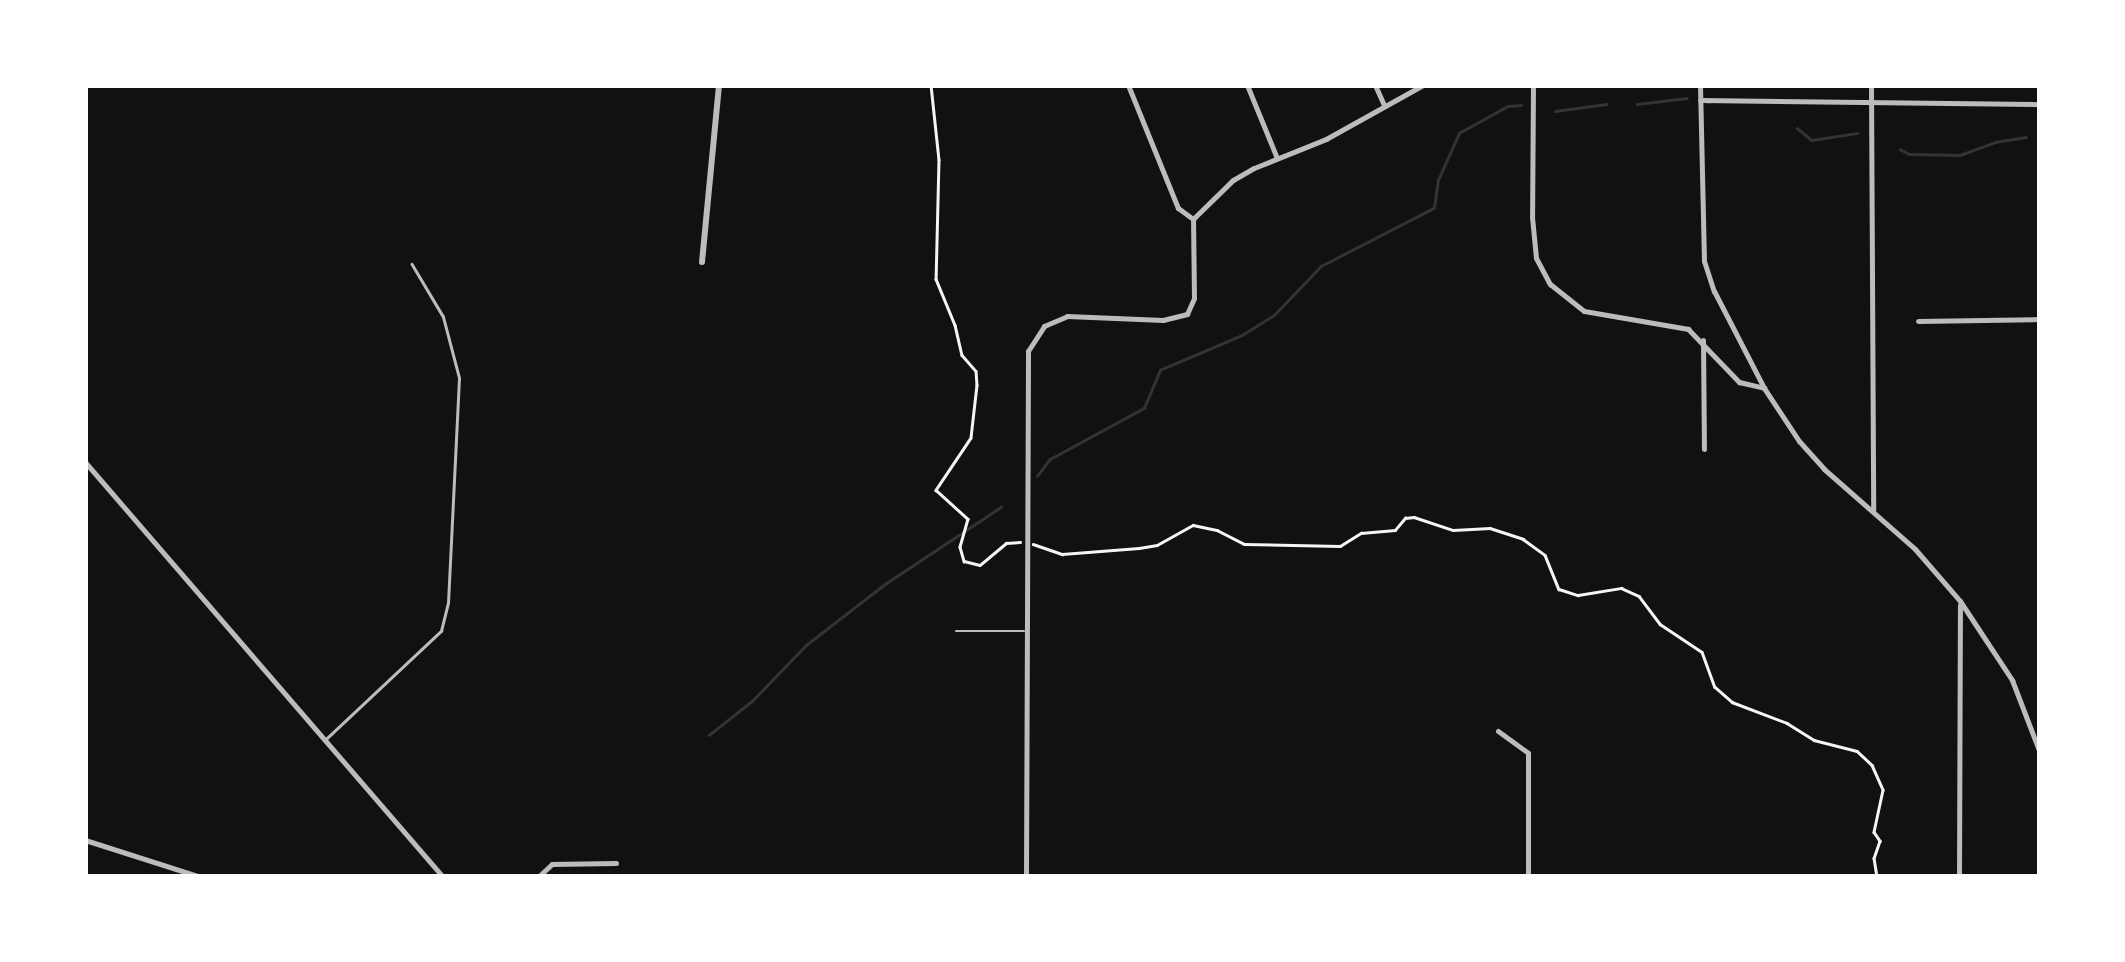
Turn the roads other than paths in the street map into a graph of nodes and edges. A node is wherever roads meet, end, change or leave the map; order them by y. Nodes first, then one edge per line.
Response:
1 (719, 85) edge
2 (1128, 85) edge
3 (1247, 85) edge
4 (1375, 85) edge
5 (1423, 85) edge
6 (1533, 85) edge
7 (1700, 85) edge
8 (1871, 85) edge
9 (1700, 100) junction
10 (1871, 102) junction
11 (2040, 104) edge
12 (1385, 106) junction
13 (1277, 158) junction
14 (1193, 219) junction
15 (702, 262) dead end
16 (412, 265) dead end
17 (2040, 319) edge
18 (1918, 322) dead end
19 (1703, 340) junction
20 (1764, 388) junction
21 (1704, 449) dead end
22 (85, 462) edge
23 (1873, 511) junction
24 (1960, 601) junction
25 (956, 631) dead end
26 (1026, 631) junction
27 (1498, 731) dead end
28 (326, 739) junction
29 (2040, 753) edge
30 (85, 840) edge
31 (616, 862) dead end
32 (202, 877) edge
33 (443, 877) edge
34 (538, 877) edge
35 (1026, 877) edge
36 (1528, 877) edge
37 (1958, 877) edge

1 - 15 street
2 - 14 street
3 - 13 street
4 - 12 street
5 - 12 street
6 - 19 street
7 - 9 street
8 - 10 street
9 - 10 street
9 - 20 street
10 - 11 street
10 - 23 street
12 - 13 street
13 - 14 street
14 - 26 street
16 - 28 lane
17 - 18 street
19 - 20 street
19 - 21 street
20 - 23 street
22 - 28 street
23 - 24 street
24 - 29 street
24 - 37 street
25 - 26 lane
26 - 35 street
27 - 36 street
28 - 33 street
30 - 32 street
31 - 34 street

